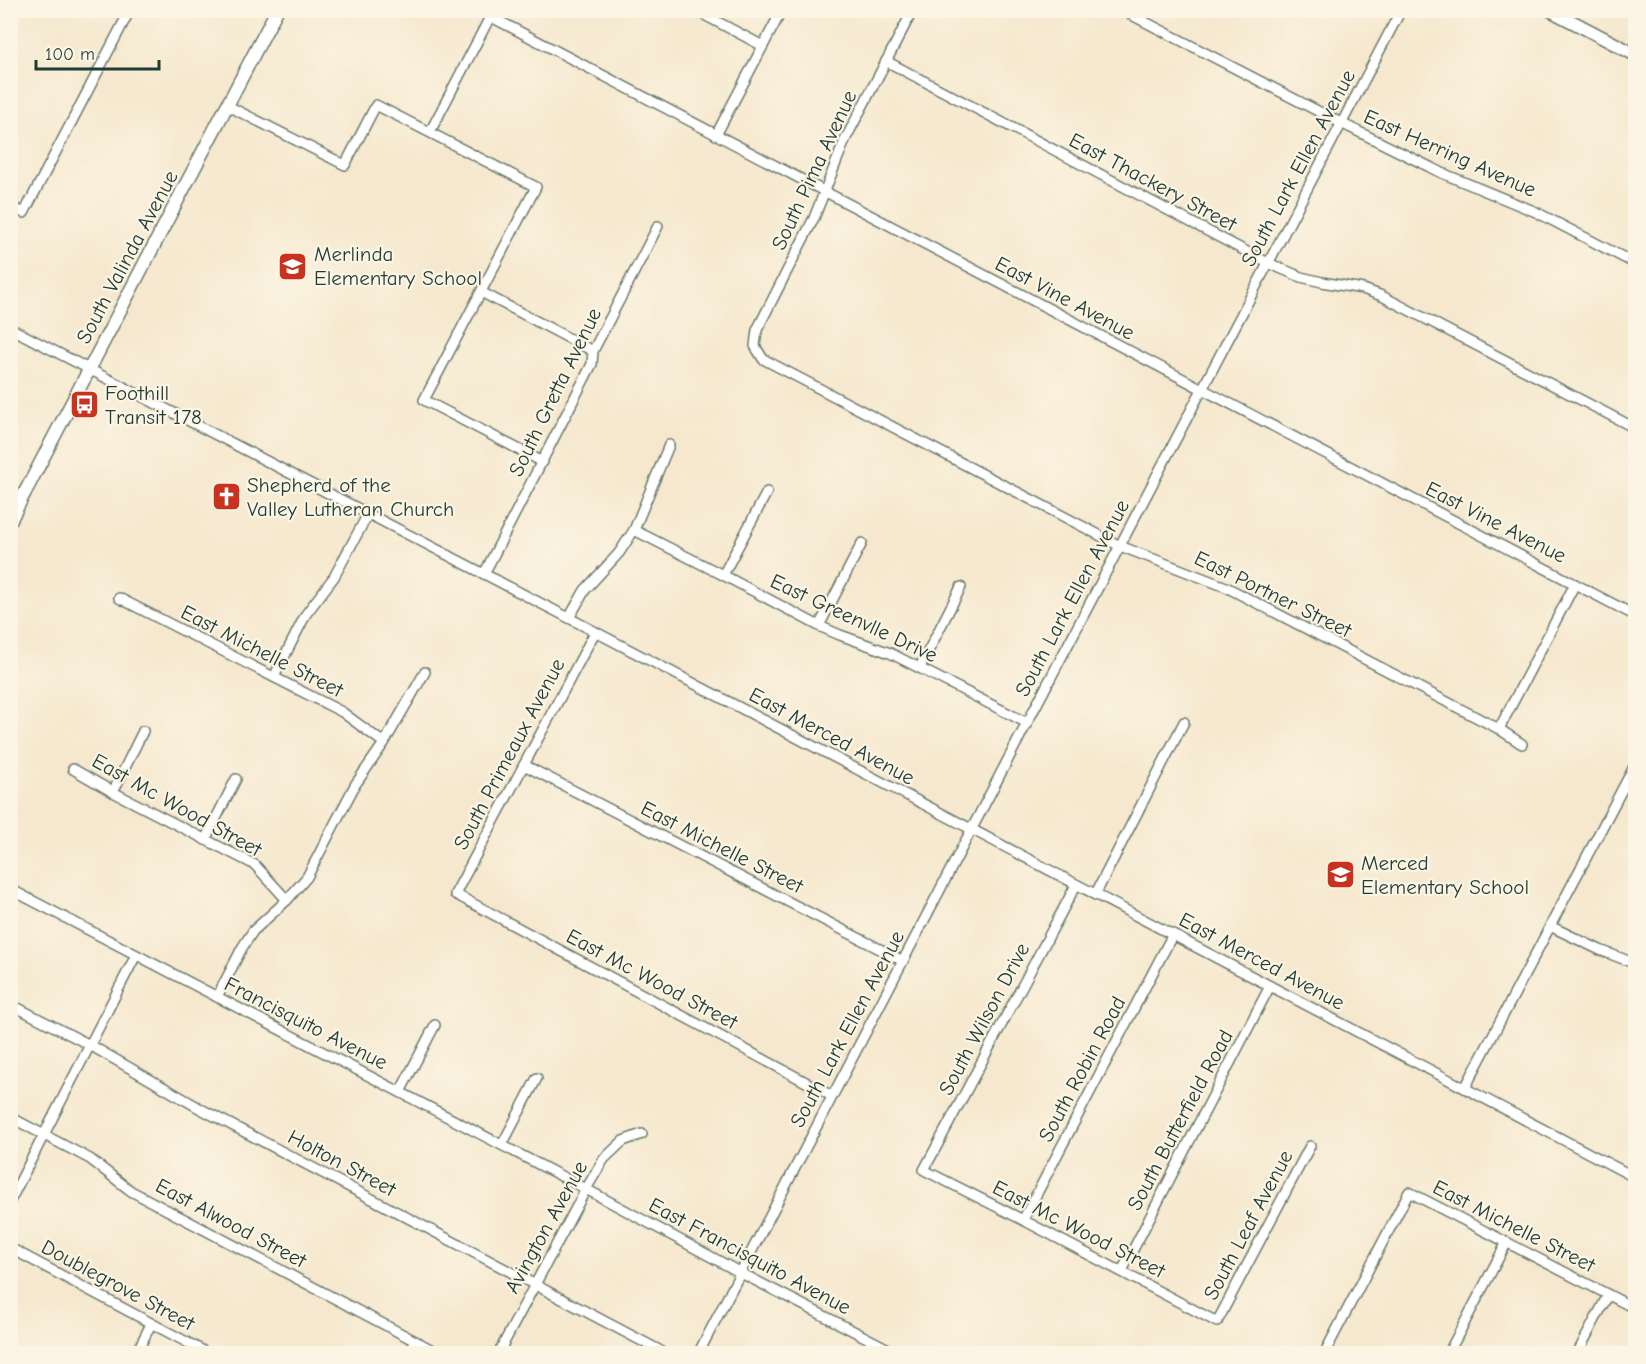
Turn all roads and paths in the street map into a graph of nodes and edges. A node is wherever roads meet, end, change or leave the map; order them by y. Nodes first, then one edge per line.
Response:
1 (130, 10) edge
2 (277, 10) edge
3 (478, 10) edge
4 (695, 10) edge
5 (782, 10) edge
6 (913, 10) edge
7 (1122, 10) edge
8 (1401, 10) edge
9 (1551, 10) edge
10 (490, 17) junction
11 (763, 46) junction
12 (1635, 55) edge
13 (886, 61) junction
14 (228, 105) junction
15 (1341, 123) junction
16 (430, 132) junction
17 (716, 135) junction
18 (824, 192) junction
19 (10, 206) edge
20 (658, 226) dead end
21 (1268, 263) junction
22 (1635, 264) edge
23 (481, 292) junction
24 (10, 328) edge
25 (755, 346) joint
26 (593, 351) junction
27 (90, 370) junction
28 (1202, 390) junction
29 (1635, 427) edge
30 (669, 445) dead end
31 (543, 462) junction
32 (767, 492) dead end
33 (368, 514) junction
34 (10, 521) edge
35 (634, 530) junction
36 (862, 543) dead end
37 (1120, 546) junction
38 (484, 574) junction
39 (723, 575) junction
40 (1575, 584) junction
41 (960, 588) dead end
42 (119, 598) dead end
43 (1635, 616) edge
44 (569, 618) junction
45 (819, 626) junction
46 (595, 632) junction
47 (920, 667) junction
48 (425, 672) dead end
49 (274, 676) junction
50 (1027, 723) junction
51 (1184, 723) dead end
52 (1499, 729) junction
53 (143, 731) dead end
54 (384, 743) junction
55 (1522, 744) dead end
56 (1635, 763) edge
57 (524, 765) junction
58 (73, 769) dead end
59 (236, 779) dead end
60 (113, 792) junction
61 (972, 831) junction
62 (205, 840) junction
63 (1076, 885) junction
64 (10, 889) edge
65 (455, 894) joint
66 (1095, 895) junction
67 (287, 900) junction
68 (1551, 926) junction
69 (1173, 934) junction
70 (136, 955) junction
71 (903, 961) junction
72 (1635, 964) edge
73 (1270, 986) junction
74 (217, 997) junction
75 (10, 1004) edge
76 (435, 1025) dead end
77 (90, 1045) junction
78 (537, 1078) dead end
79 (1465, 1088) junction
80 (400, 1092) junction
81 (832, 1096) junction
82 (10, 1117) edge
83 (642, 1134) dead end
84 (44, 1135) junction
85 (502, 1145) junction
86 (1310, 1146) dead end
87 (924, 1170) joint
88 (1635, 1178) edge
89 (586, 1189) junction
90 (10, 1201) edge
91 (1023, 1220) junction
92 (1507, 1242) junction
93 (10, 1248) edge
94 (1122, 1271) junction
95 (741, 1273) junction
96 (535, 1284) junction
97 (1608, 1295) junction
98 (1635, 1309) edge
99 (1217, 1322) joint
100 (151, 1324) junction
101 (658, 1350) dead end
102 (136, 1353) edge
103 (209, 1353) edge
104 (440, 1353) edge
105 (498, 1353) edge
106 (698, 1353) edge
107 (898, 1353) edge
108 (1324, 1353) edge
109 (1448, 1353) edge
110 (1577, 1353) edge

1 - 19 street
2 - 14 main road, South Valinda Avenue
3 - 10 street, East Vine Avenue
4 - 11 street
5 - 11 street
6 - 13 street, South Pima Avenue
7 - 15 street, East Herring Avenue
8 - 15 street, South Lark Ellen Avenue
9 - 12 main road
10 - 16 street
10 - 17 street, East Vine Avenue
11 - 17 street
13 - 18 street, South Pima Avenue
13 - 21 street, East Thackery Street
14 - 16 street
14 - 27 main road, South Valinda Avenue
15 - 21 street, South Lark Ellen Avenue
15 - 22 street, East Herring Avenue
16 - 23 street
17 - 18 street, East Vine Avenue
18 - 25 street, South Pima Avenue
18 - 28 street, East Vine Avenue
20 - 26 street, South Gretta Avenue
21 - 28 street, South Lark Ellen Avenue
21 - 29 street, East Thackery Street
23 - 26 street
23 - 31 street
24 - 27 street, East Merced Avenue
25 - 37 street, East Portner Street
26 - 31 street, South Gretta Avenue
27 - 33 street, East Merced Avenue
27 - 34 main road, South Valinda Avenue
28 - 37 street, South Lark Ellen Avenue
28 - 40 street, East Vine Avenue
30 - 35 street
31 - 38 street, South Gretta Avenue
32 - 39 street
33 - 38 street, East Merced Avenue
33 - 49 street
35 - 39 street, East Greenvlle Drive
35 - 44 street
36 - 45 street
37 - 50 street, South Lark Ellen Avenue
37 - 52 street, East Portner Street
38 - 44 street, East Merced Avenue
39 - 45 street, East Greenvlle Drive
40 - 43 street, East Vine Avenue
40 - 52 street
41 - 47 street
42 - 49 street, East Michelle Street
44 - 46 street, East Merced Avenue
45 - 47 street, East Greenvlle Drive
46 - 57 street, South Primeaux Avenue
46 - 61 street, East Merced Avenue
47 - 50 street, East Greenvlle Drive
48 - 54 street
49 - 54 street, East Michelle Street
50 - 61 street, South Lark Ellen Avenue
51 - 66 street
52 - 55 street, East Portner Street
53 - 60 street
54 - 67 street
56 - 68 street
57 - 65 street, South Primeaux Avenue
57 - 71 street, East Michelle Street
58 - 60 street, East Mc Wood Street
59 - 62 street
60 - 62 street, East Mc Wood Street
61 - 63 street, East Merced Avenue
61 - 71 street, South Lark Ellen Avenue
62 - 67 street, East Mc Wood Street
63 - 66 street, East Merced Avenue
63 - 87 street, South Wilson Drive
64 - 70 street, Francisquito Avenue
65 - 81 street, East Mc Wood Street
66 - 69 street, East Merced Avenue
67 - 74 street
68 - 72 street
68 - 79 street
69 - 73 street, East Merced Avenue
69 - 91 street, South Robin Road
70 - 74 street, Francisquito Avenue
70 - 77 street
71 - 81 street, South Lark Ellen Avenue
73 - 79 street, East Merced Avenue
73 - 94 street, South Butterfield Road
74 - 80 street, Francisquito Avenue
75 - 77 street, Holton Street
76 - 80 street
77 - 84 street
77 - 96 street, Holton Street
78 - 85 street
79 - 88 street, East Merced Avenue
80 - 85 street, Francisquito Avenue
81 - 95 street, South Lark Ellen Avenue
82 - 84 street, East Alwood Street
83 - 89 street, Avington Avenue
84 - 90 street
84 - 104 street, East Alwood Street
85 - 89 street, Francisquito Avenue
86 - 99 street, South Leaf Avenue
87 - 91 street, East Mc Wood Street
89 - 95 street, East Francisquito Avenue
89 - 96 street, Avington Avenue
91 - 94 street, East Mc Wood Street
92 - 97 street, East Michelle Street
92 - 108 street, East Michelle Street
92 - 109 street
93 - 100 street, Doublegrove Street
94 - 99 street, East Mc Wood Street
95 - 106 street, South Lark Ellen Avenue
95 - 107 street, East Francisquito Avenue
96 - 101 street, Holton Street
96 - 105 street, Avington Avenue
97 - 98 street, East Michelle Street
97 - 110 street
100 - 102 street
100 - 103 street, Doublegrove Street

